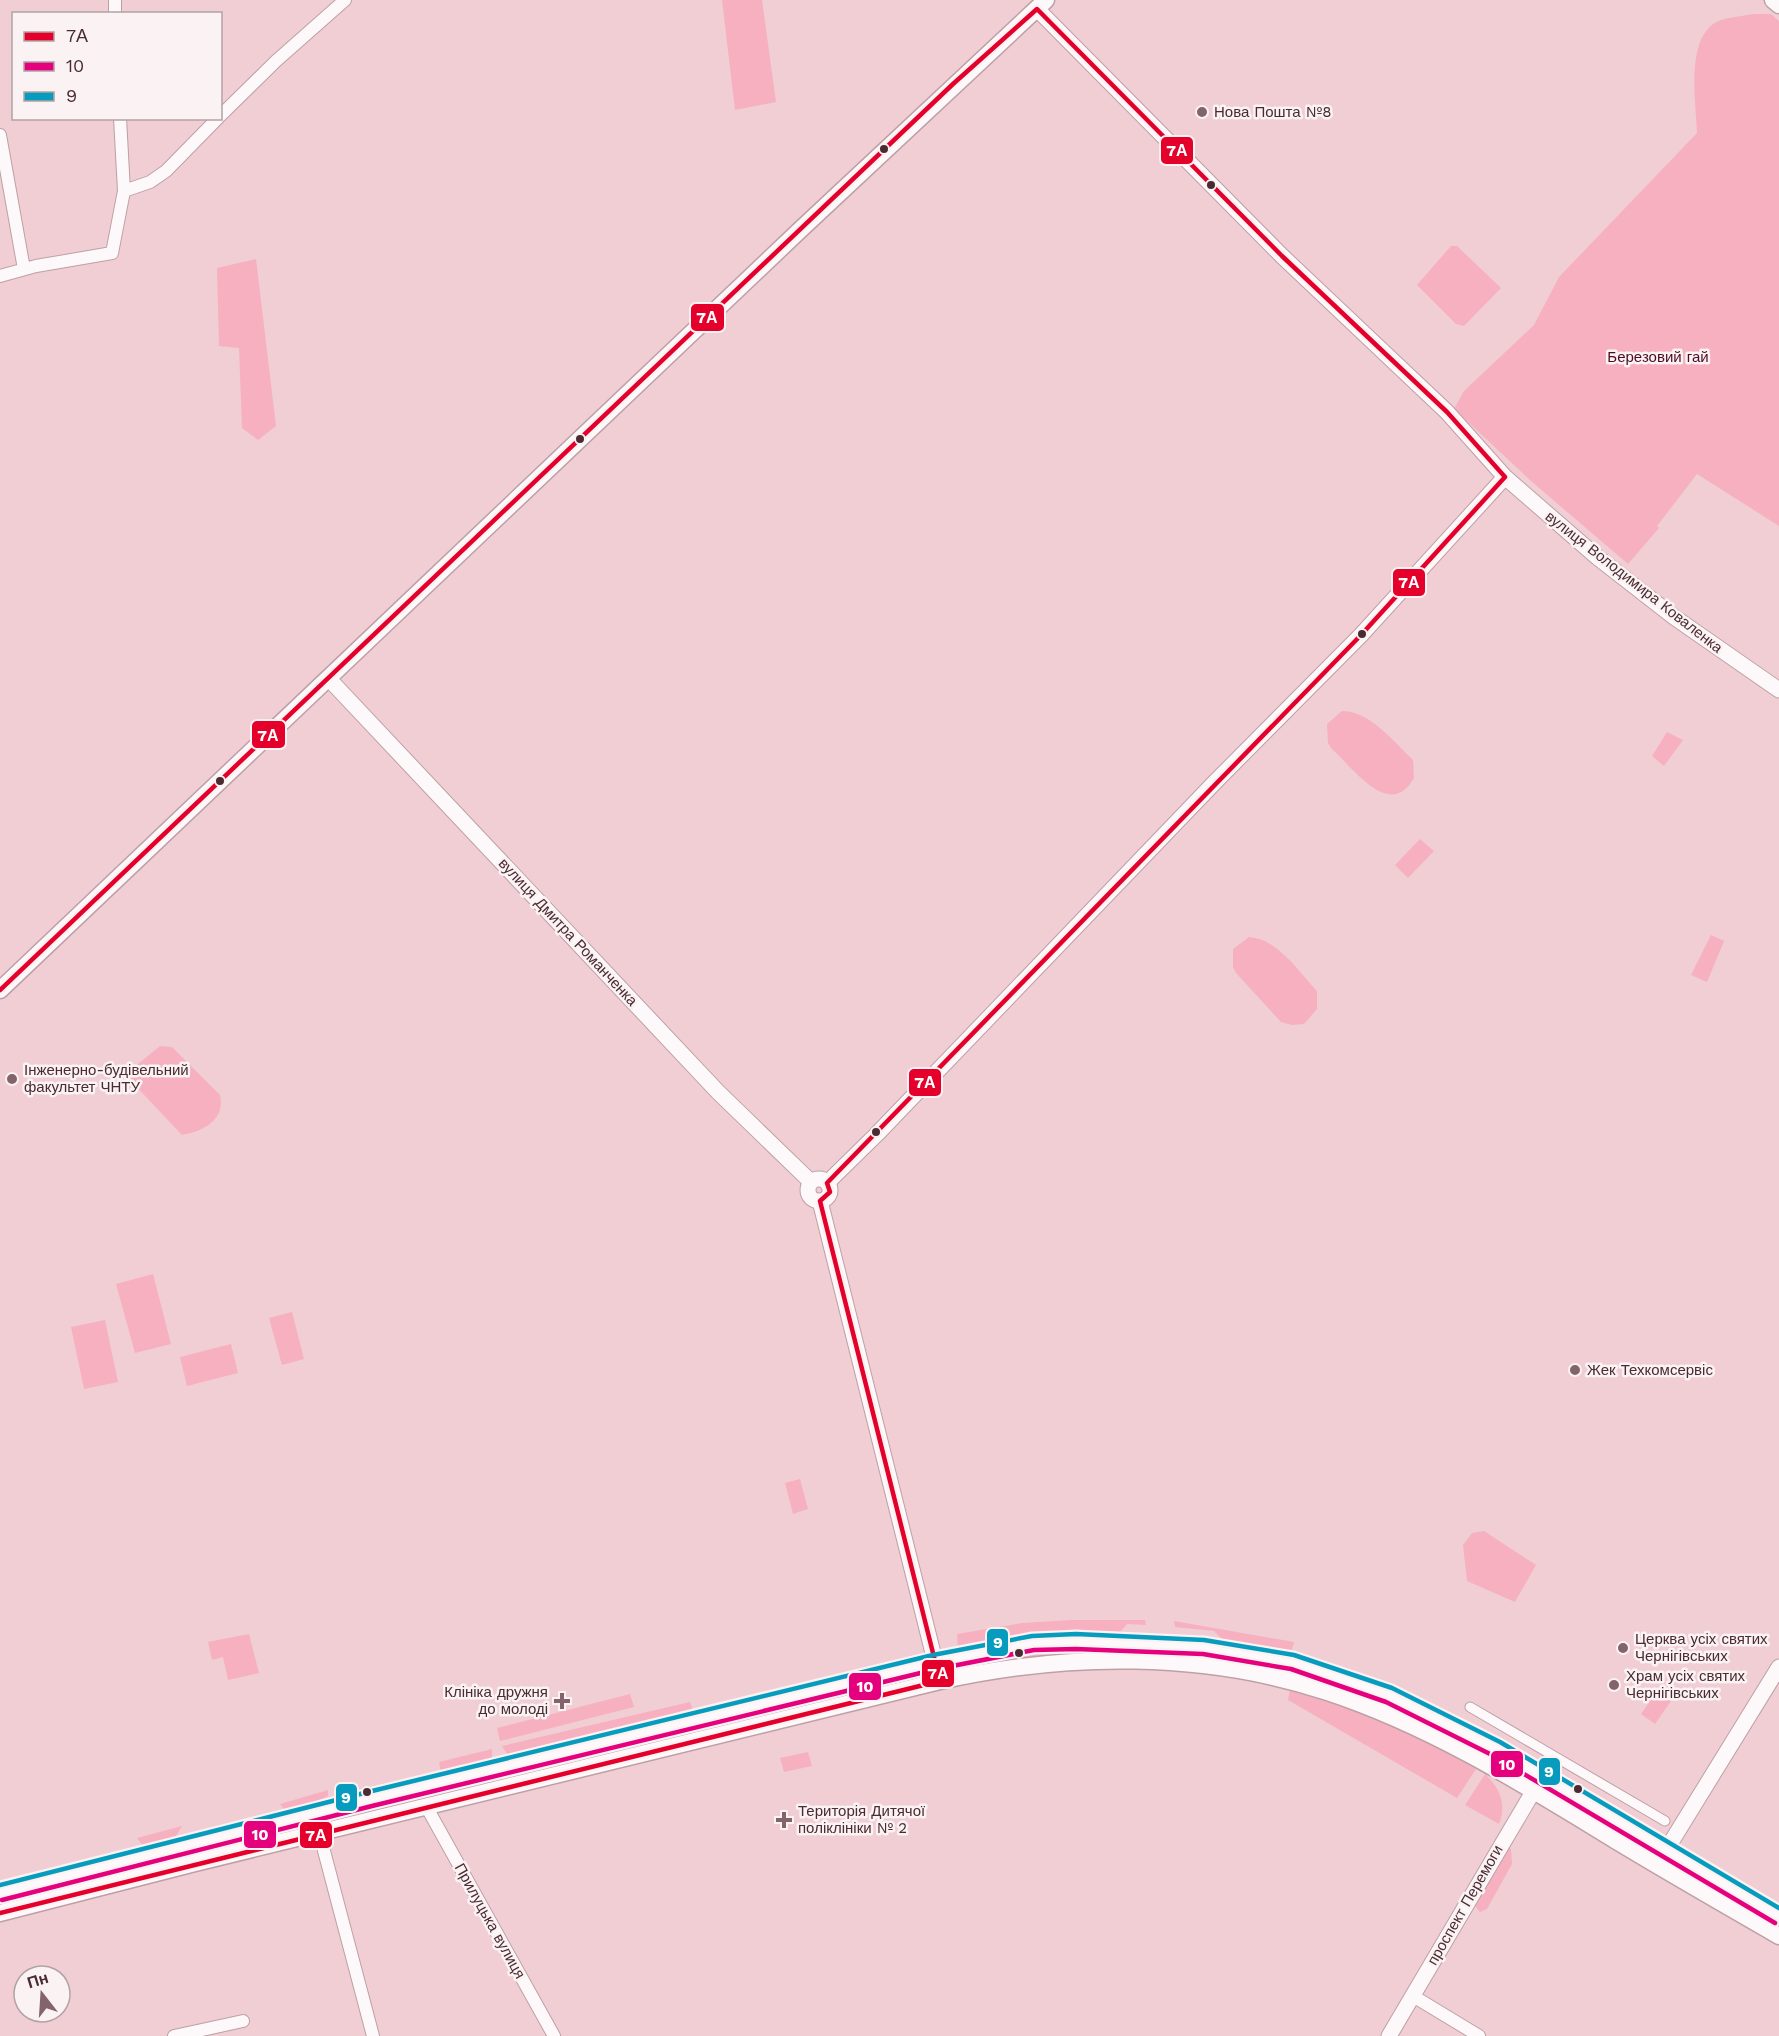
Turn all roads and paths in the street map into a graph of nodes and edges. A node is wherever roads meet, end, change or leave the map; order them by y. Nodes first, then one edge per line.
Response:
1 (345, 0) edge
2 (1773, 0) edge
3 (1041, 4) edge
4 (1779, 5) edge
5 (222, 114) edge
6 (120, 120) edge
7 (216, 120) edge
8 (0, 135) edge
9 (124, 191) junction
10 (24, 269) junction
11 (0, 276) edge
12 (1506, 477) junction
13 (329, 679) junction
14 (1779, 690) edge
15 (0, 990) edge
16 (819, 1183) junction
17 (935, 1662) junction
18 (1779, 1667) edge
19 (940, 1681) junction
20 (1470, 1707) dead end
21 (1543, 1775) junction
22 (1533, 1791) junction
23 (426, 1806) junction
24 (1665, 1821) dead end
25 (319, 1832) junction
26 (1661, 1858) junction
27 (0, 1893) edge
28 (0, 1913) edge
29 (1779, 1917) edge
30 (1779, 1936) edge
31 (1413, 1996) junction
32 (243, 2021) dead end
33 (174, 2036) edge
34 (373, 2036) edge
35 (554, 2036) edge
36 (1389, 2036) edge
37 (1479, 2036) edge

1 - 5 street
2 - 4 main road
3 - 12 street, вулиця Володимира Коваленка
3 - 13 main road
6 - 9 street
7 - 9 street
8 - 10 street
9 - 10 street
10 - 11 street
12 - 14 street, вулиця Володимира Коваленка
12 - 16 street
13 - 15 main road
13 - 16 street, вулиця Дмитра Романченка
16 - 17 street
17 - 19 street
17 - 21 main road
17 - 27 main road
18 - 26 street
19 - 22 main road
19 - 23 main road
20 - 24 street
21 - 22 street, проспект Перемоги
21 - 26 main road
22 - 26 main road
22 - 31 street, проспект Перемоги
23 - 25 main road
23 - 35 street, Прилуцька вулиця
25 - 28 main road
25 - 34 street
26 - 29 main road
26 - 30 main road
31 - 36 street, проспект Перемоги
31 - 37 street
32 - 33 street

